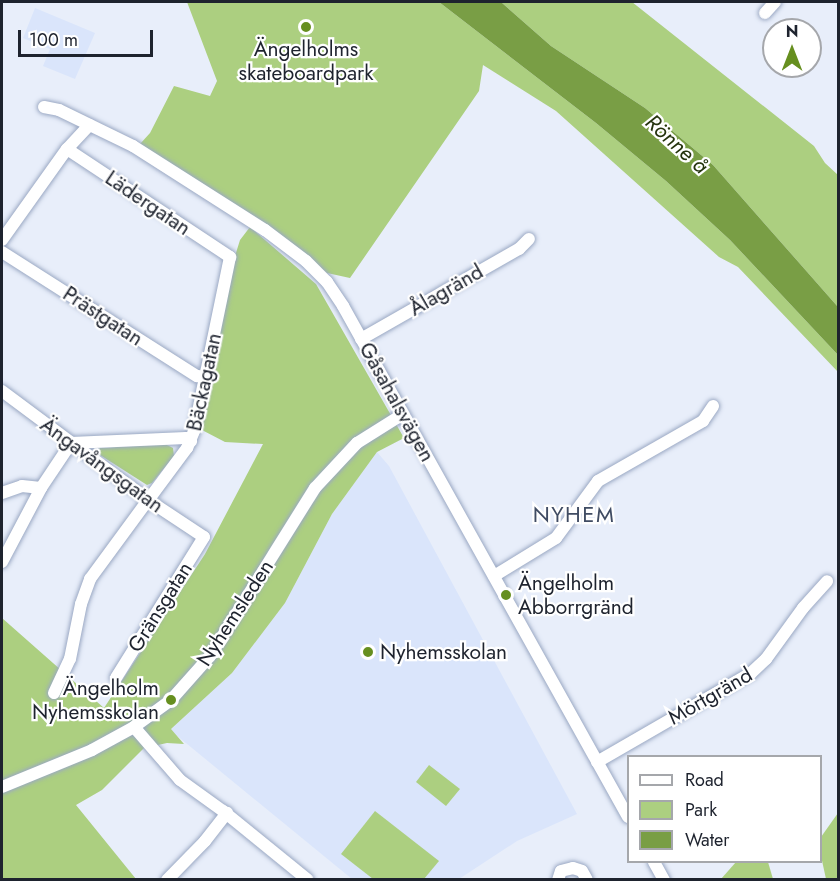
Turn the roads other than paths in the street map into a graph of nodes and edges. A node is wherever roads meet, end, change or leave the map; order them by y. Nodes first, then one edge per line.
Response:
1 (775, 2) edge
2 (765, 13) dead end
3 (44, 107) dead end
4 (89, 125) junction
5 (67, 149) junction
6 (529, 239) dead end
7 (2, 240) edge
8 (2, 252) edge
9 (230, 257) joint
10 (361, 339) junction
11 (205, 377) junction
12 (2, 391) edge
13 (713, 406) dead end
14 (403, 414) junction
15 (191, 441) junction
16 (71, 443) junction
17 (41, 488) junction
18 (2, 493) edge
19 (150, 497) junction
20 (204, 537) joint
21 (2, 562) edge
22 (494, 576) junction
23 (827, 581) dead end
24 (116, 678) dead end
25 (54, 693) dead end
26 (134, 727) junction
27 (597, 762) junction
28 (2, 787) edge
29 (227, 813) junction
30 (627, 815) edge
31 (655, 863) edge
32 (167, 879) edge
33 (308, 879) edge
34 (558, 879) edge
35 (587, 879) edge
36 (664, 879) edge

1 - 2 street
3 - 4 street, Gåsahalsvägen
4 - 5 street
4 - 10 street, Gåsahalsvägen
5 - 7 street
5 - 9 street, Lädergatan
6 - 10 street, Ålagränd
8 - 11 street, Prästgatan
9 - 11 street, Bäckagatan
10 - 14 street, Gåsahalsvägen
11 - 15 street, Bäckagatan
12 - 16 street, Ängavångsgatan
13 - 22 street
14 - 22 street, Gåsahalsvägen
14 - 26 street, Nyhemsleden
15 - 16 street
15 - 19 street, Bäckagatan
16 - 17 street
16 - 19 street, Ängavångsgatan
17 - 18 street
17 - 21 street
19 - 20 street, Ängavångsgatan
19 - 25 street, Bäckagatan
20 - 24 street, Gränsgatan
22 - 27 street, Gåsahalsvägen
23 - 27 street, Mörtgränd
26 - 28 street, Nyhemsleden
26 - 29 street
27 - 30 street, Gåsahalsvägen
29 - 32 street
29 - 33 street
31 - 36 street
34 - 35 street

